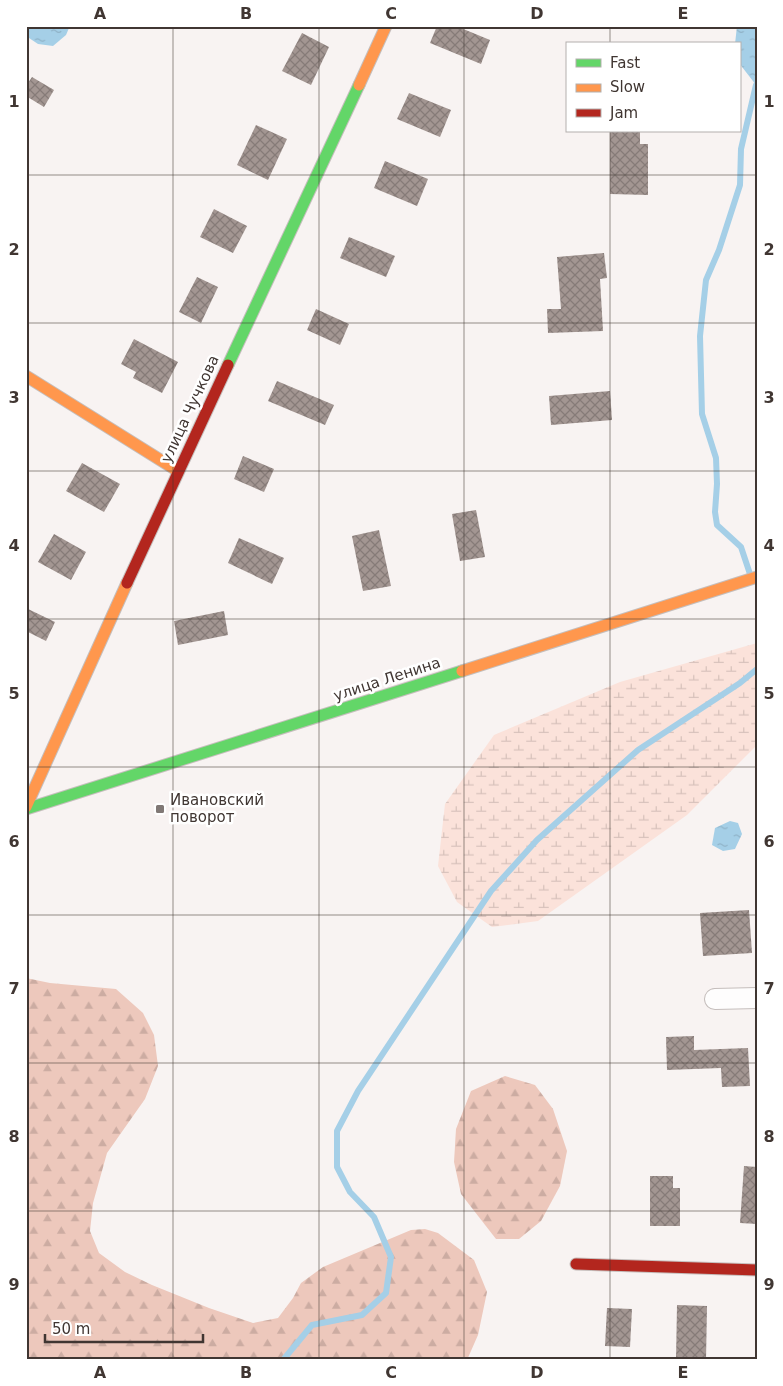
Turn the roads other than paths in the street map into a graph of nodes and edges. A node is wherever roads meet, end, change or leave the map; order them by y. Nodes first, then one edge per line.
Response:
1 (386, 26) edge
2 (26, 376) edge
3 (178, 471) junction
4 (757, 577) edge
5 (26, 808) edge
6 (757, 998) edge
7 (715, 999) dead end
8 (576, 1264) dead end
9 (757, 1270) edge

1 - 3 street, улица Чучкова
2 - 3 street
3 - 5 street, улица Чучкова
4 - 5 street, улица Ленина
6 - 7 street
8 - 9 street

